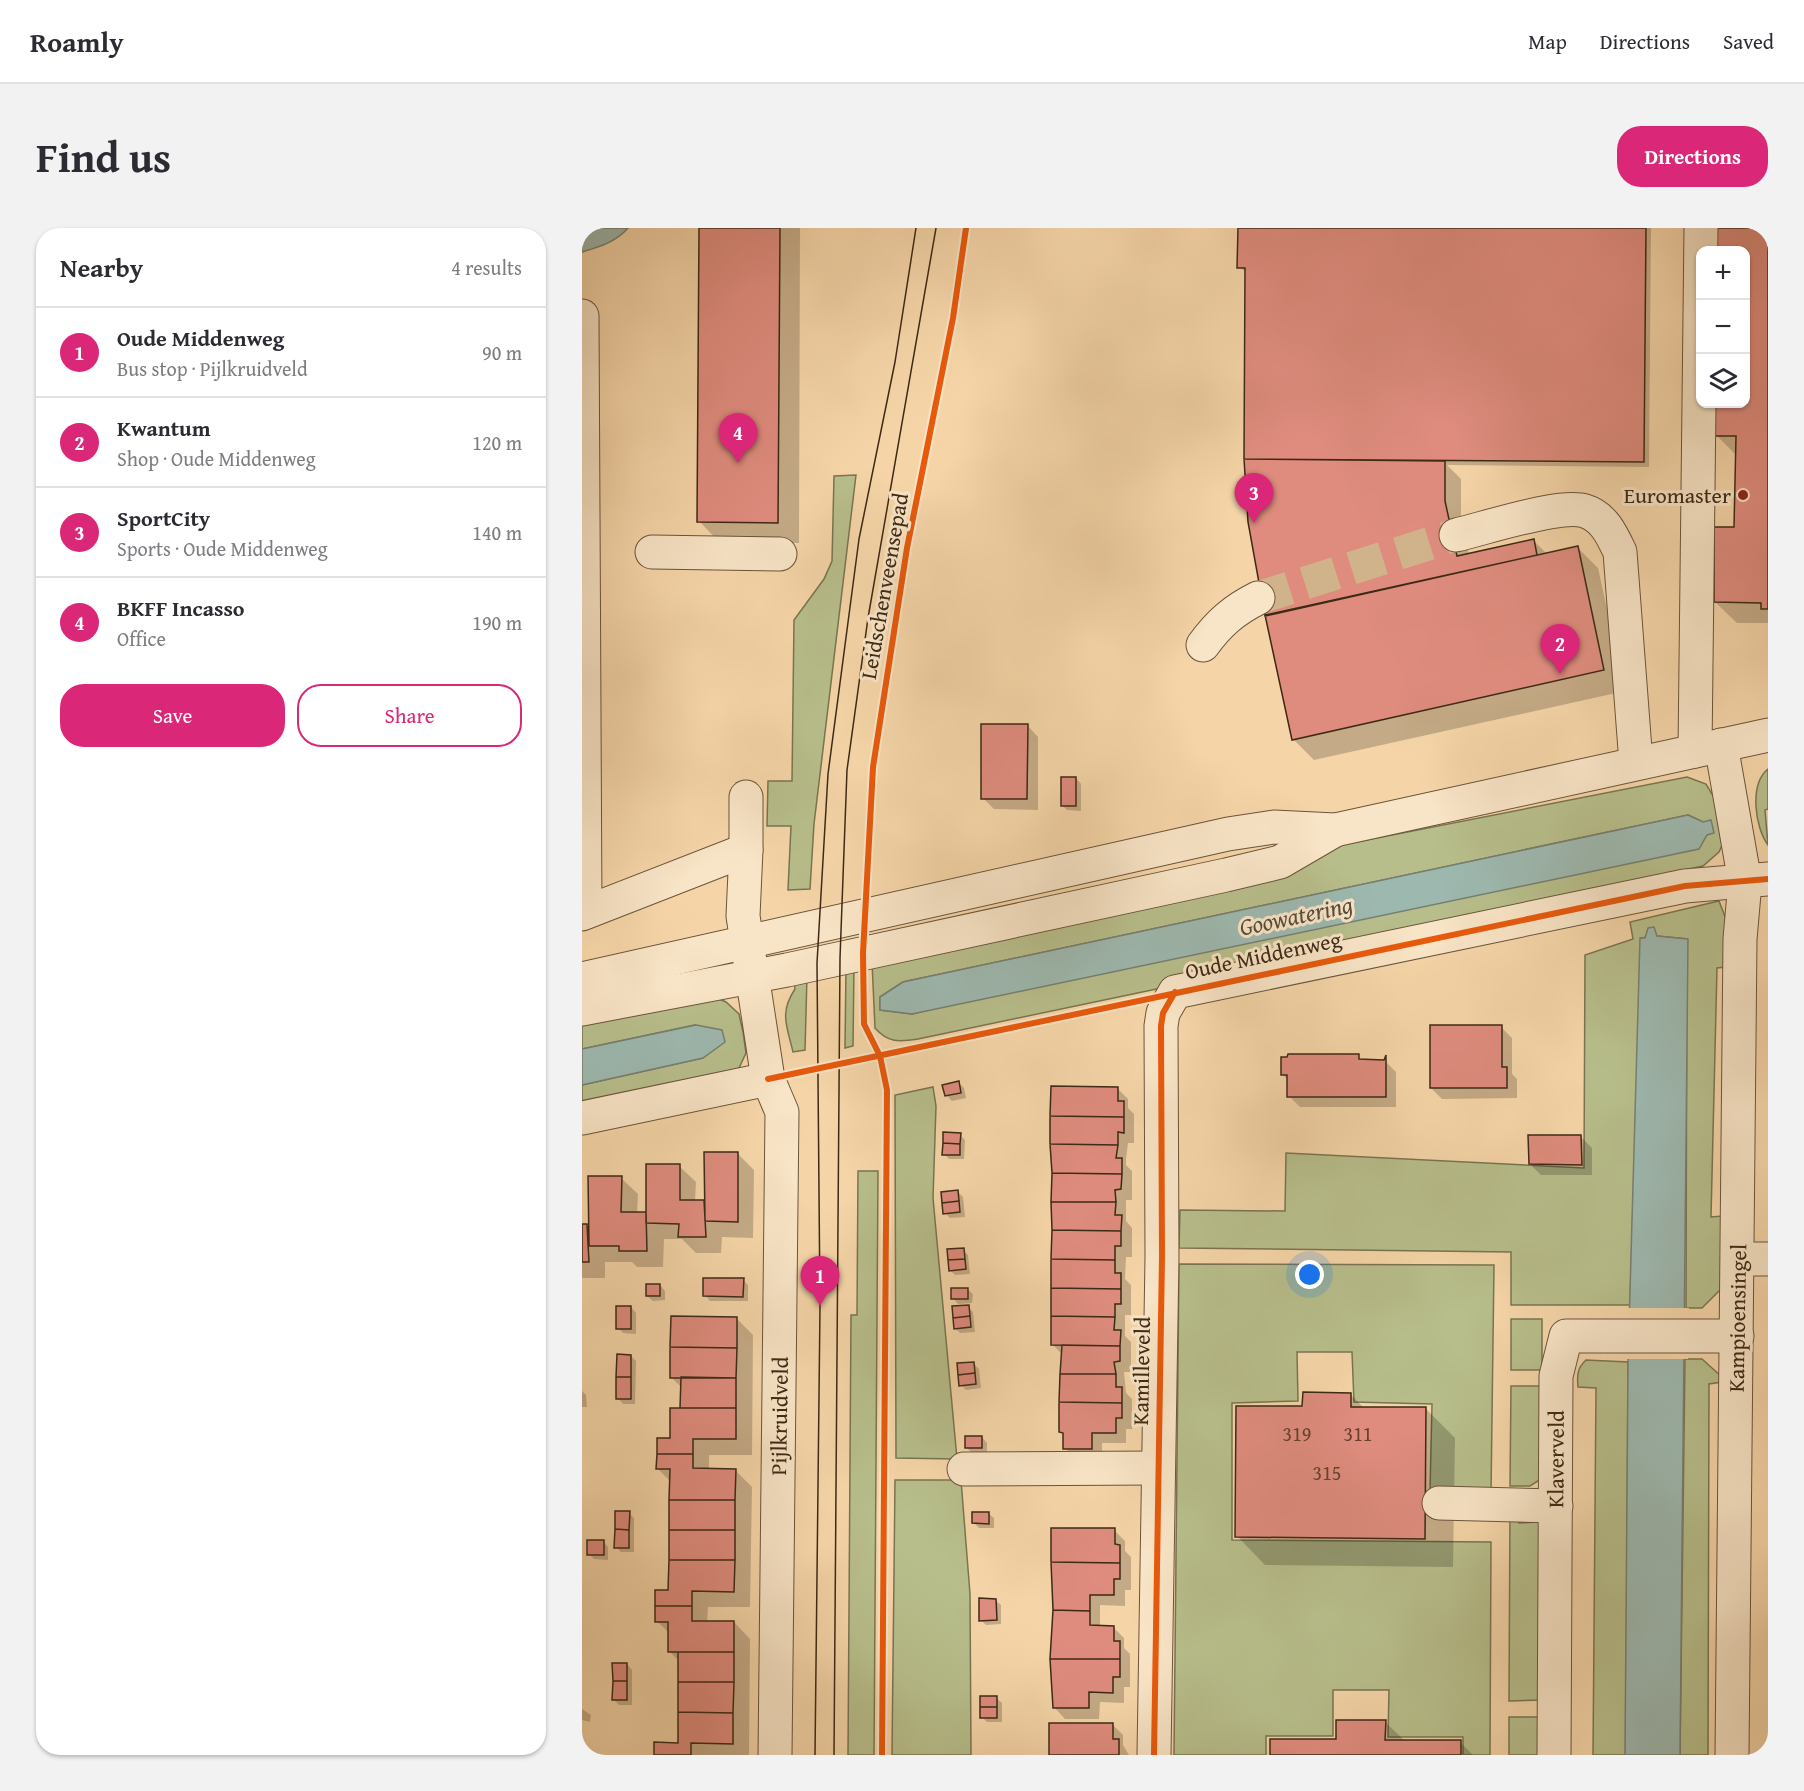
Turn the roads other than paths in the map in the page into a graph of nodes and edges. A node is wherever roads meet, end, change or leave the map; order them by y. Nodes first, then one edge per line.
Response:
1 (1701, 228) edge
2 (582, 316) edge
3 (1456, 536) tunnel mouth
4 (652, 552) dead end
5 (780, 554) dead end
6 (1258, 598) tunnel mouth
7 (1203, 645) dead end
8 (1768, 735) edge
9 (1708, 748) junction
10 (1636, 764) junction
11 (746, 797) dead end
12 (1335, 830) junction
13 (746, 850) junction
14 (1757, 880) edge
15 (584, 913) edge
16 (747, 942) junction
17 (752, 977) junction
18 (582, 979) edge
19 (1175, 992) joint
20 (582, 1010) edge
21 (768, 1079) junction
22 (582, 1118) edge
23 (1753, 1259) edge
24 (1737, 1336) junction
25 (1157, 1468) junction
26 (964, 1469) dead end
27 (1439, 1503) dead end
28 (1556, 1506) junction
29 (776, 1755) edge
30 (1154, 1755) edge
31 (1554, 1755) edge
32 (1732, 1755) edge

1 - 9 street, Kampioensingel
2 - 15 street
3 - 10 street
4 - 5 street
6 - 7 street
8 - 9 street
9 - 10 street
9 - 14 street, Kampioensingel
10 - 12 street
11 - 13 street, Pijlkruidveld
12 - 16 street
12 - 17 street
13 - 15 street
13 - 16 street, Pijlkruidveld
14 - 19 street, Oude Middenweg
14 - 23 street, Kampioensingel
16 - 17 street, Pijlkruidveld
16 - 18 street
17 - 20 street
17 - 21 street, Pijlkruidveld
19 - 25 street, Kamilleveld
21 - 22 street
21 - 29 street, Pijlkruidveld
23 - 24 street, Kampioensingel
24 - 28 street, Klaverveld
24 - 32 street, Kampioensingel
25 - 26 street
25 - 30 street, Kamilleveld
27 - 28 street
28 - 31 street, Klaverveld

